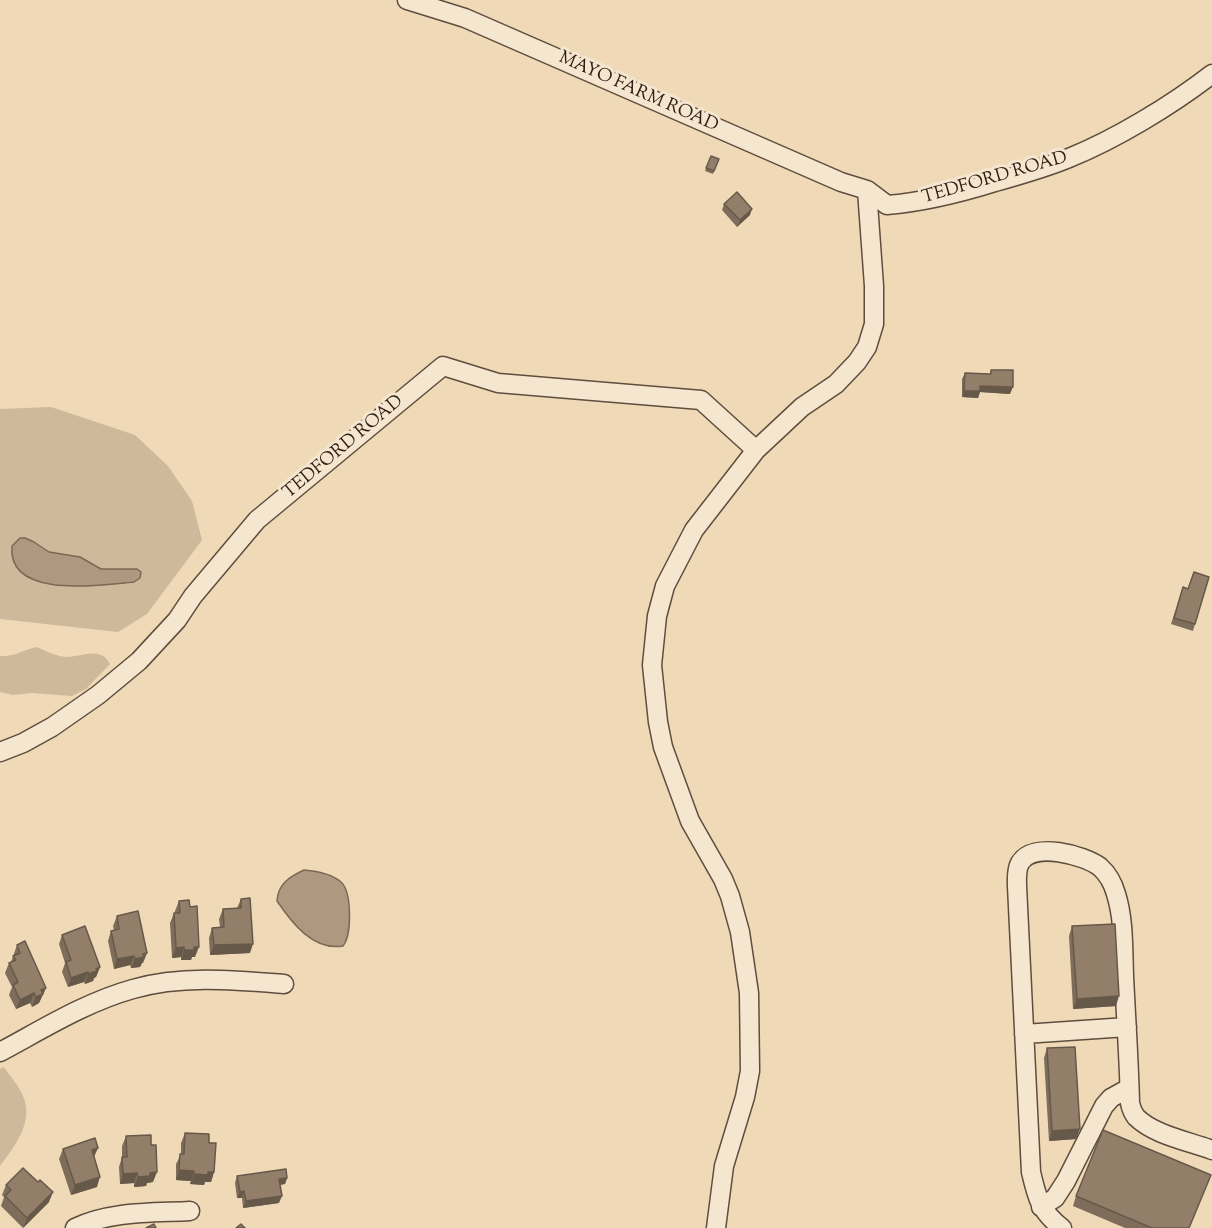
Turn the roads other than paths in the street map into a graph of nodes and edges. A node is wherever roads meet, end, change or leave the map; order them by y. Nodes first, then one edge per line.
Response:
1 (407, 0) edge
2 (1212, 74) edge
3 (867, 190) junction
4 (756, 450) junction
5 (0, 752) edge
6 (284, 984) dead end
7 (1127, 1027) junction
8 (1024, 1034) junction
9 (0, 1052) edge
10 (1130, 1088) junction
11 (1212, 1150) edge
12 (1041, 1207) junction
13 (190, 1211) dead end
14 (75, 1228) edge
15 (716, 1228) edge
16 (1062, 1228) edge

1 - 3 street, MAYO FARM ROAD
2 - 3 street, TEDFORD ROAD
3 - 4 street
4 - 5 street, TEDFORD ROAD
4 - 15 street
6 - 9 street
7 - 8 street
7 - 8 street
7 - 10 street
8 - 12 street
10 - 11 street
10 - 12 street
12 - 16 street
13 - 14 street

